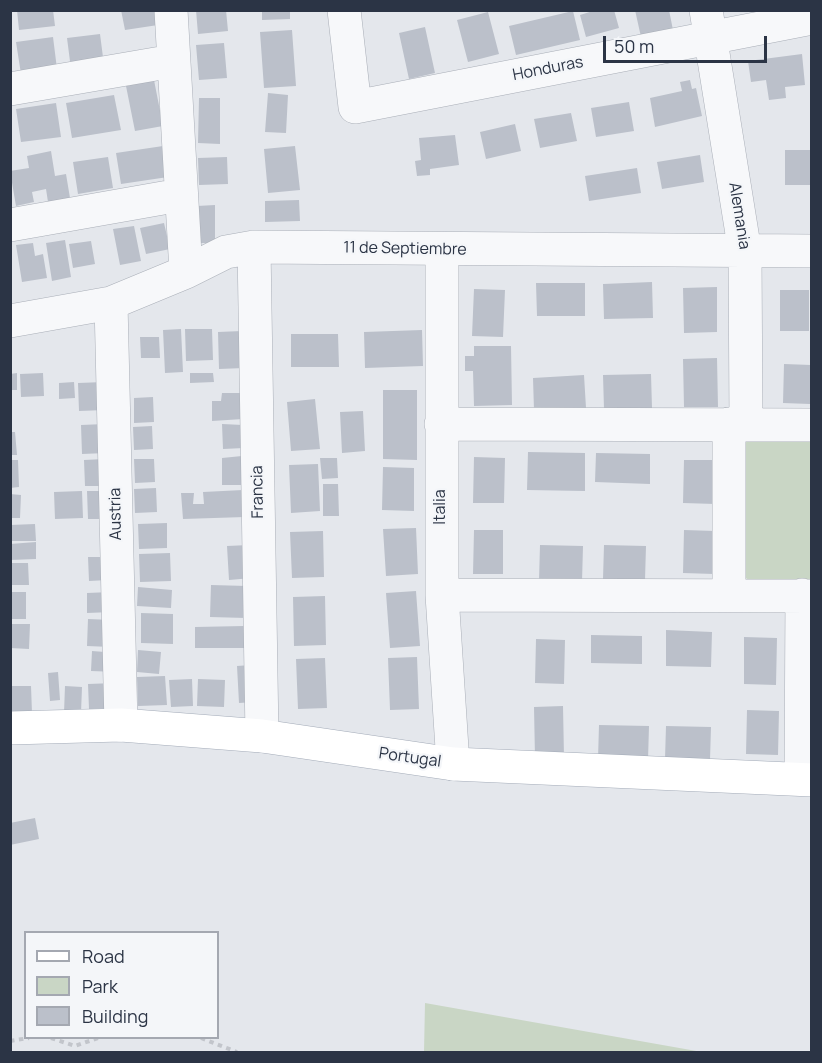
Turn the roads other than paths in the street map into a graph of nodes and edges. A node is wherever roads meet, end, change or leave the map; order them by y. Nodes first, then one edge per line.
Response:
1 (171, 10) edge
2 (344, 10) edge
3 (812, 18) edge
4 (709, 24) edge
5 (173, 61) junction
6 (10, 89) edge
7 (180, 195) junction
8 (10, 225) edge
9 (254, 248) junction
10 (442, 250) junction
11 (812, 251) edge
12 (746, 252) junction
13 (186, 272) junction
14 (111, 303) junction
15 (10, 321) edge
16 (441, 424) junction
17 (737, 424) junction
18 (812, 425) edge
19 (729, 594) junction
20 (442, 595) junction
21 (807, 596) edge
22 (121, 725) junction
23 (10, 728) edge
24 (262, 736) junction
25 (453, 764) junction
26 (806, 779) edge

1 - 5 street
2 - 4 street, Honduras
3 - 4 street, Honduras
4 - 12 street, Alemania
5 - 6 street
5 - 7 street
7 - 8 street
7 - 13 street
9 - 10 street, 11 de Septiembre
9 - 13 street, 11 de Septiembre
9 - 24 street, Francia
10 - 12 street, 11 de Septiembre
10 - 16 street, Italia
11 - 12 street, 11 de Septiembre
12 - 17 street, Alemania
13 - 14 street, 11 de Septiembre
14 - 15 street, 11 de Septiembre
14 - 22 street, Austria
16 - 17 street
16 - 20 street, Italia
17 - 18 street
17 - 19 street, Alemania
19 - 20 street
19 - 21 street
20 - 25 street, Italia
21 - 26 street
22 - 23 main road, Portugal
22 - 24 main road, Portugal
24 - 25 main road, Portugal
25 - 26 main road, Portugal

